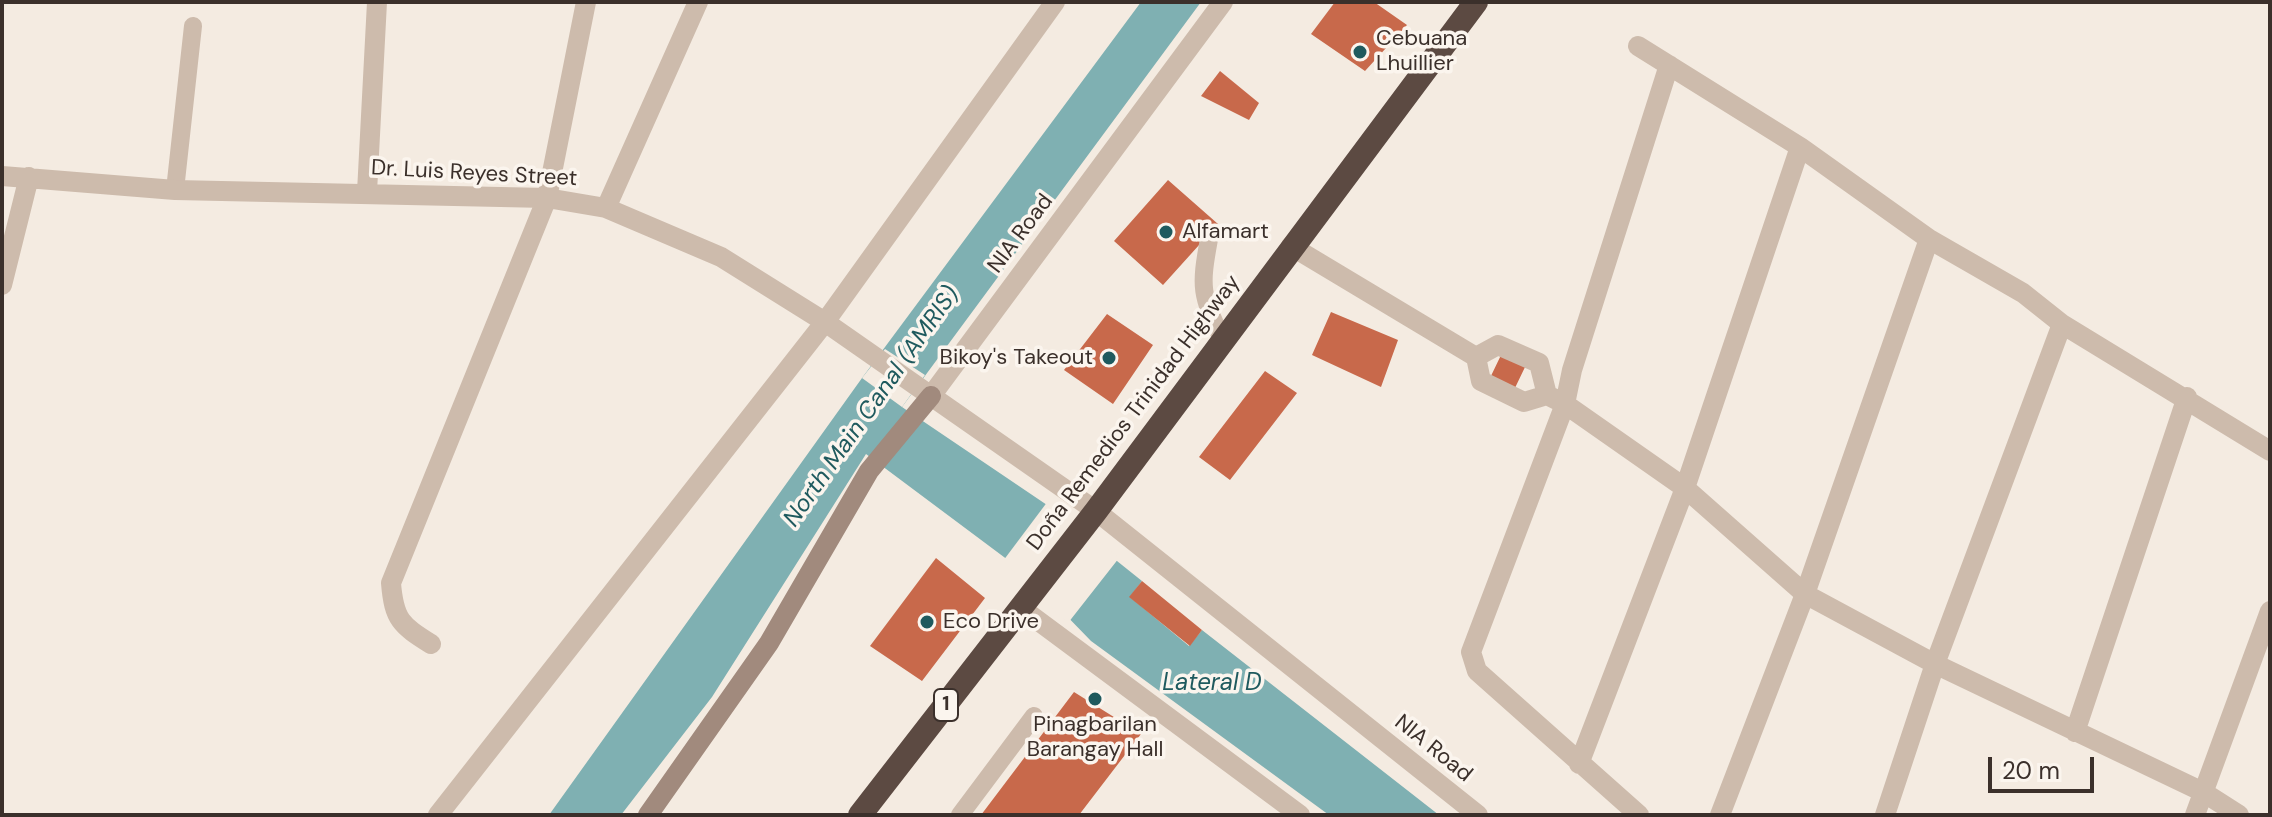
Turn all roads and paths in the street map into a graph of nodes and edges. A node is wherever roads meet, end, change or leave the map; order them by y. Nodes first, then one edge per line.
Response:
1 (377, 2) edge
2 (586, 2) edge
3 (698, 2) edge
4 (1055, 2) edge
5 (1223, 2) edge
6 (1476, 2) edge
7 (193, 26) dead end
8 (1638, 46) dead end
9 (1669, 65) junction
10 (1800, 147) junction
11 (2, 176) edge
12 (29, 177) junction
13 (175, 190) junction
14 (367, 192) junction
15 (547, 198) junction
16 (606, 208) junction
17 (1209, 239) dead end
18 (1929, 239) junction
19 (1291, 246) junction
20 (2, 285) edge
21 (825, 322) junction
22 (2062, 324) junction
23 (1222, 339) junction
24 (1476, 357) junction
25 (922, 391) junction
26 (2187, 397) junction
27 (1556, 399) junction
28 (2270, 451) edge
29 (1685, 488) junction
30 (1089, 520) junction
31 (1805, 594) junction
32 (1026, 601) junction
33 (2270, 611) edge
34 (431, 644) dead end
35 (1935, 664) junction
36 (1034, 716) dead end
37 (2075, 732) junction
38 (1579, 764) junction
39 (2203, 792) junction
40 (438, 815) edge
41 (648, 815) edge
42 (860, 815) edge
43 (960, 815) edge
44 (1300, 815) edge
45 (1478, 815) edge
46 (1639, 815) edge
47 (1720, 815) edge
48 (1885, 815) edge
49 (2195, 815) edge
50 (2239, 815) edge

1 - 14 street
2 - 15 street
3 - 16 street
4 - 21 street
5 - 25 street, NIA Road
6 - 19 highway, Doña Remedios Trinidad Highway / 1
7 - 13 lane
8 - 9 street
9 - 10 street
9 - 27 street
10 - 18 street
10 - 29 street
11 - 12 street, Dr. Luis Reyes Street
12 - 13 street, Dr. Luis Reyes Street
12 - 20 street
13 - 14 street, Dr. Luis Reyes Street
14 - 15 street, Dr. Luis Reyes Street
15 - 16 street, Dr. Luis Reyes Street
15 - 34 street
16 - 21 street, Dr. Luis Reyes Street
17 - 23 lane
18 - 22 street
18 - 31 street
19 - 23 highway, Doña Remedios Trinidad Highway / 1
19 - 24 street
21 - 25 street, Dr. Luis Reyes Street
21 - 40 street
22 - 26 street
22 - 35 street
23 - 30 highway, Doña Remedios Trinidad Highway / 1
24 - 27 street
24 - 27 street
25 - 30 street, Dr. Luis Reyes Street
25 - 41 street, NIA Road
26 - 28 street
26 - 37 street
27 - 29 street
27 - 38 street
29 - 31 street
29 - 38 street
30 - 32 highway, Doña Remedios Trinidad Highway / 1
30 - 45 street, NIA Road
31 - 35 street
31 - 47 street
32 - 42 highway, Doña Remedios Trinidad Highway / 1
32 - 44 street
33 - 39 street
35 - 37 street
35 - 48 street
36 - 43 lane
37 - 39 street
38 - 46 street
39 - 49 street
39 - 50 street

